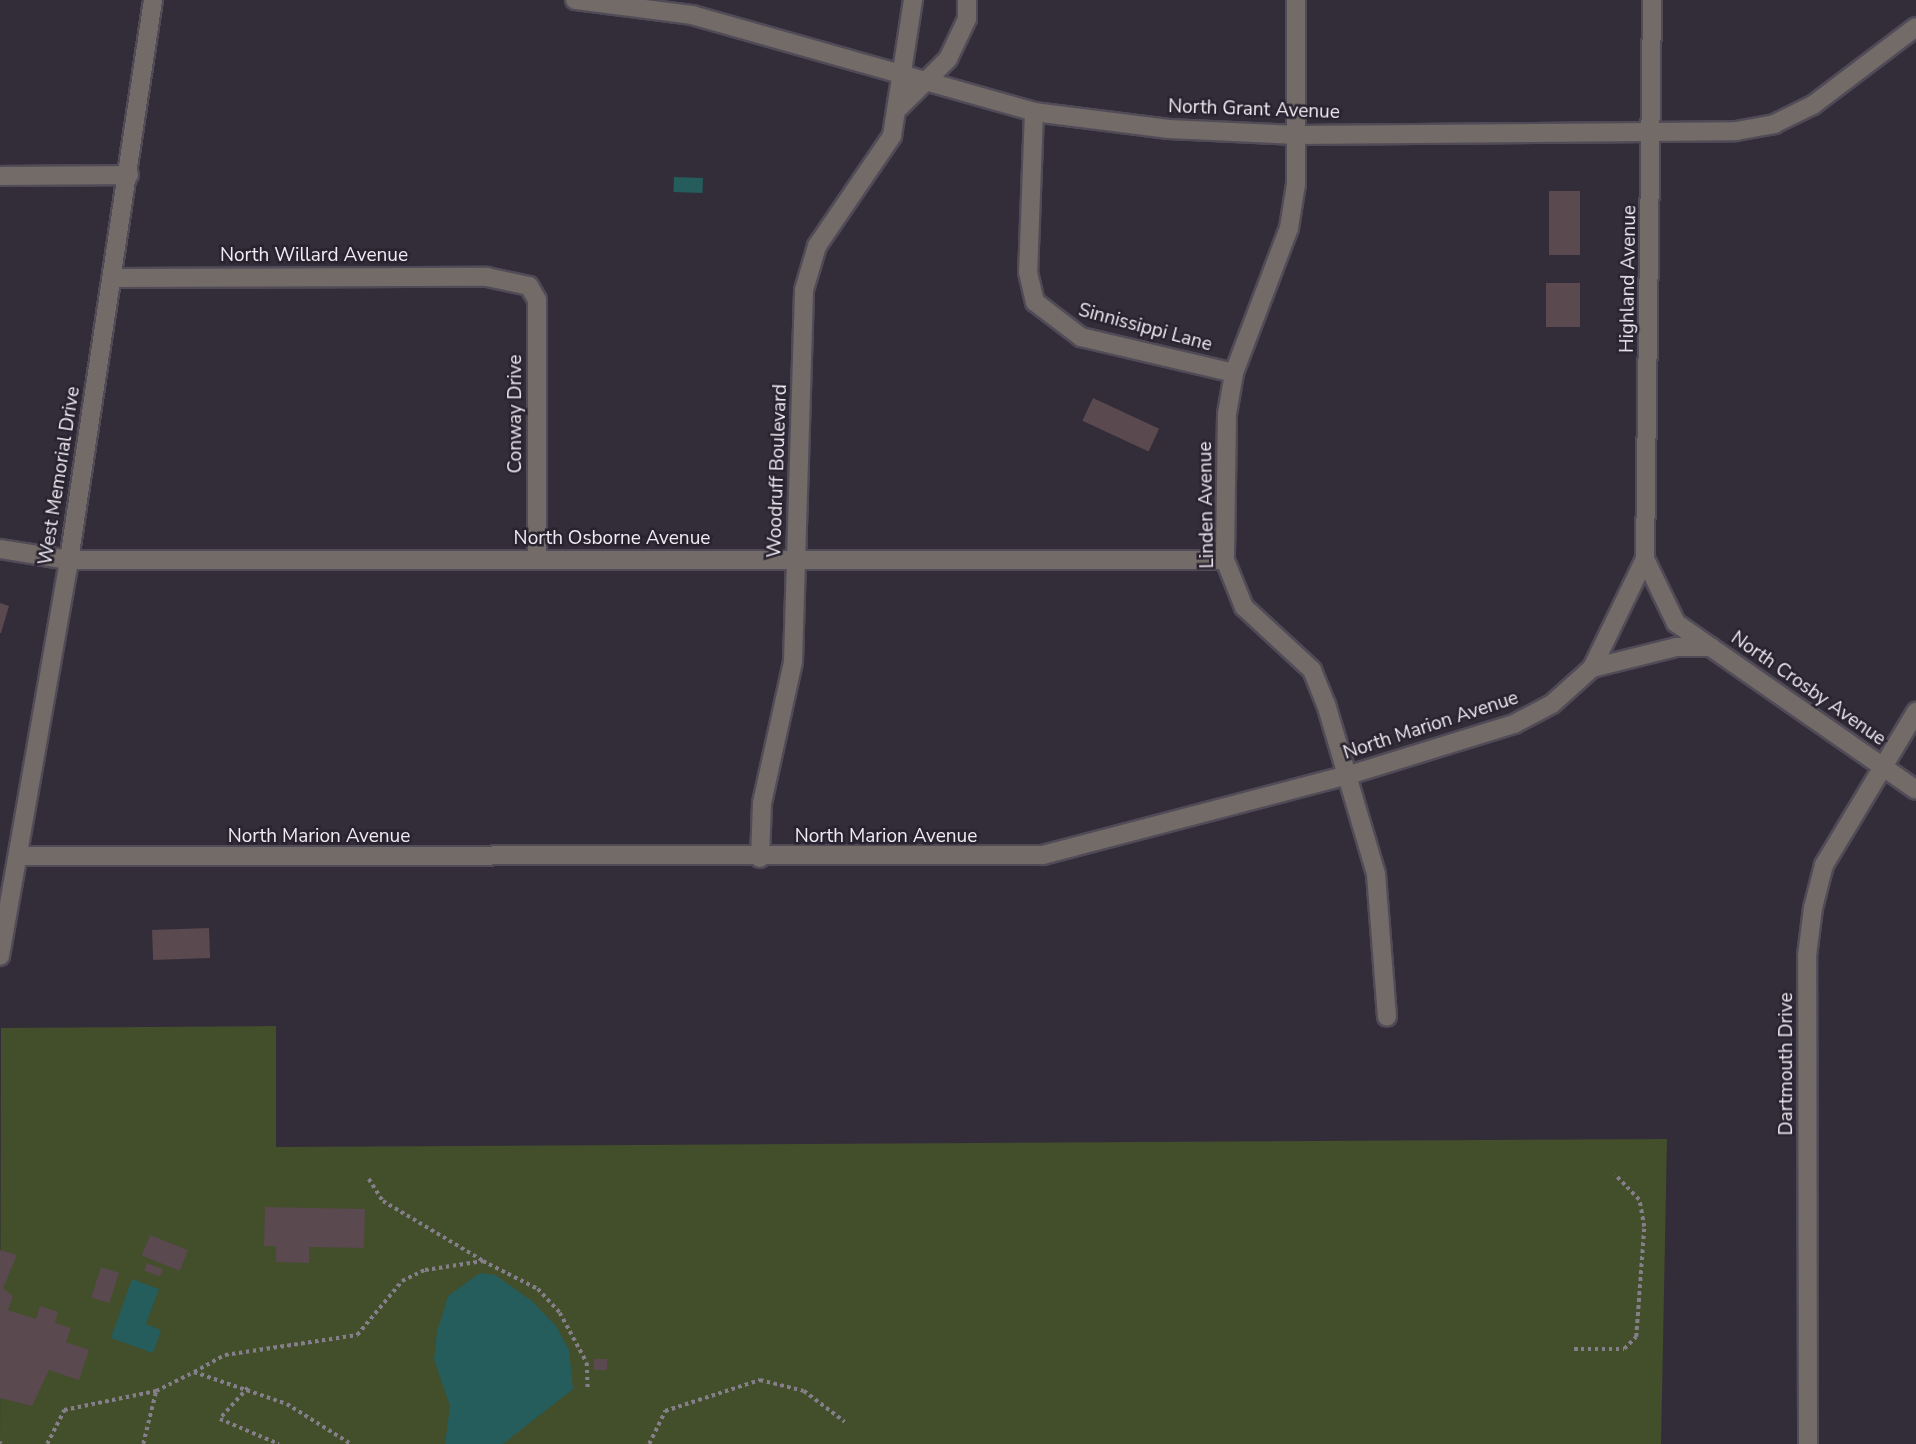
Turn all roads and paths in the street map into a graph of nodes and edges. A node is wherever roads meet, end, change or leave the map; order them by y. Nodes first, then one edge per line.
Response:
1 (153, 0) edge
2 (575, 0) edge
3 (913, 0) edge
4 (967, 0) edge
5 (1296, 0) edge
6 (1652, 0) edge
7 (1916, 27) edge
8 (904, 77) junction
9 (928, 84) junction
10 (900, 107) junction
11 (1034, 112) junction
12 (1652, 131) junction
13 (1297, 135) junction
14 (129, 174) junction
15 (0, 176) edge
16 (113, 278) junction
17 (516, 278) joint
18 (1234, 373) junction
19 (0, 549) edge
20 (537, 559) junction
21 (1645, 559) junction
22 (69, 560) junction
23 (796, 560) junction
24 (1225, 560) junction
25 (1711, 648) junction
26 (1592, 668) junction
27 (1916, 712) edge
28 (1884, 767) junction
29 (1349, 775) junction
30 (1916, 790) edge
31 (20, 856) junction
32 (760, 858) junction
33 (0, 956) edge
34 (1387, 1017) dead end
35 (1615, 1175) dead end
36 (369, 1179) dead end
37 (483, 1261) junction
38 (1574, 1349) dead end
39 (194, 1372) junction
40 (249, 1387) junction
41 (588, 1388) dead end
42 (156, 1391) junction
43 (845, 1422) dead end
44 (47, 1444) edge
45 (143, 1444) edge
46 (279, 1444) edge
47 (351, 1444) edge
48 (649, 1444) edge
49 (1808, 1444) edge

1 - 14 street, West Memorial Drive
2 - 8 street, North Grant Avenue
3 - 8 street, Woodruff Boulevard
4 - 9 street
5 - 13 street, Linden Avenue
6 - 12 street, Highland Avenue
7 - 12 street, North Grant Avenue
8 - 9 street, North Grant Avenue
8 - 10 street, Woodruff Boulevard
9 - 10 street
9 - 11 street, North Grant Avenue
10 - 23 street, Woodruff Boulevard
11 - 13 street, North Grant Avenue
11 - 18 street, Sinnissippi Lane
12 - 13 street, North Grant Avenue
12 - 21 street, Highland Avenue
13 - 18 street, Linden Avenue
14 - 15 street
14 - 16 street, West Memorial Drive
16 - 17 street, North Willard Avenue
16 - 22 street, West Memorial Drive
17 - 20 street, Conway Drive
18 - 24 street, Linden Avenue
19 - 22 street, North Osborne Avenue
20 - 22 street, North Osborne Avenue
20 - 23 street, North Osborne Avenue
21 - 25 street, North Crosby Avenue
21 - 26 street, North Marion Avenue
22 - 31 street, West Memorial Drive
23 - 24 street, North Osborne Avenue
23 - 32 street, Woodruff Boulevard
24 - 29 street, Linden Avenue
25 - 26 street, North Crosby Avenue
25 - 28 street, North Crosby Avenue
26 - 29 street, North Marion Avenue
27 - 28 street, Dartmouth Drive
28 - 30 street, North Crosby Avenue
28 - 49 street, Dartmouth Drive
29 - 32 street, North Marion Avenue
29 - 34 street, Linden Avenue
31 - 32 street, North Marion Avenue
31 - 33 street, West Memorial Drive
35 - 38 path
36 - 37 path
37 - 39 path
37 - 41 path
39 - 40 path
39 - 42 path
40 - 46 path
40 - 47 path
42 - 44 path
42 - 45 path
43 - 48 path

